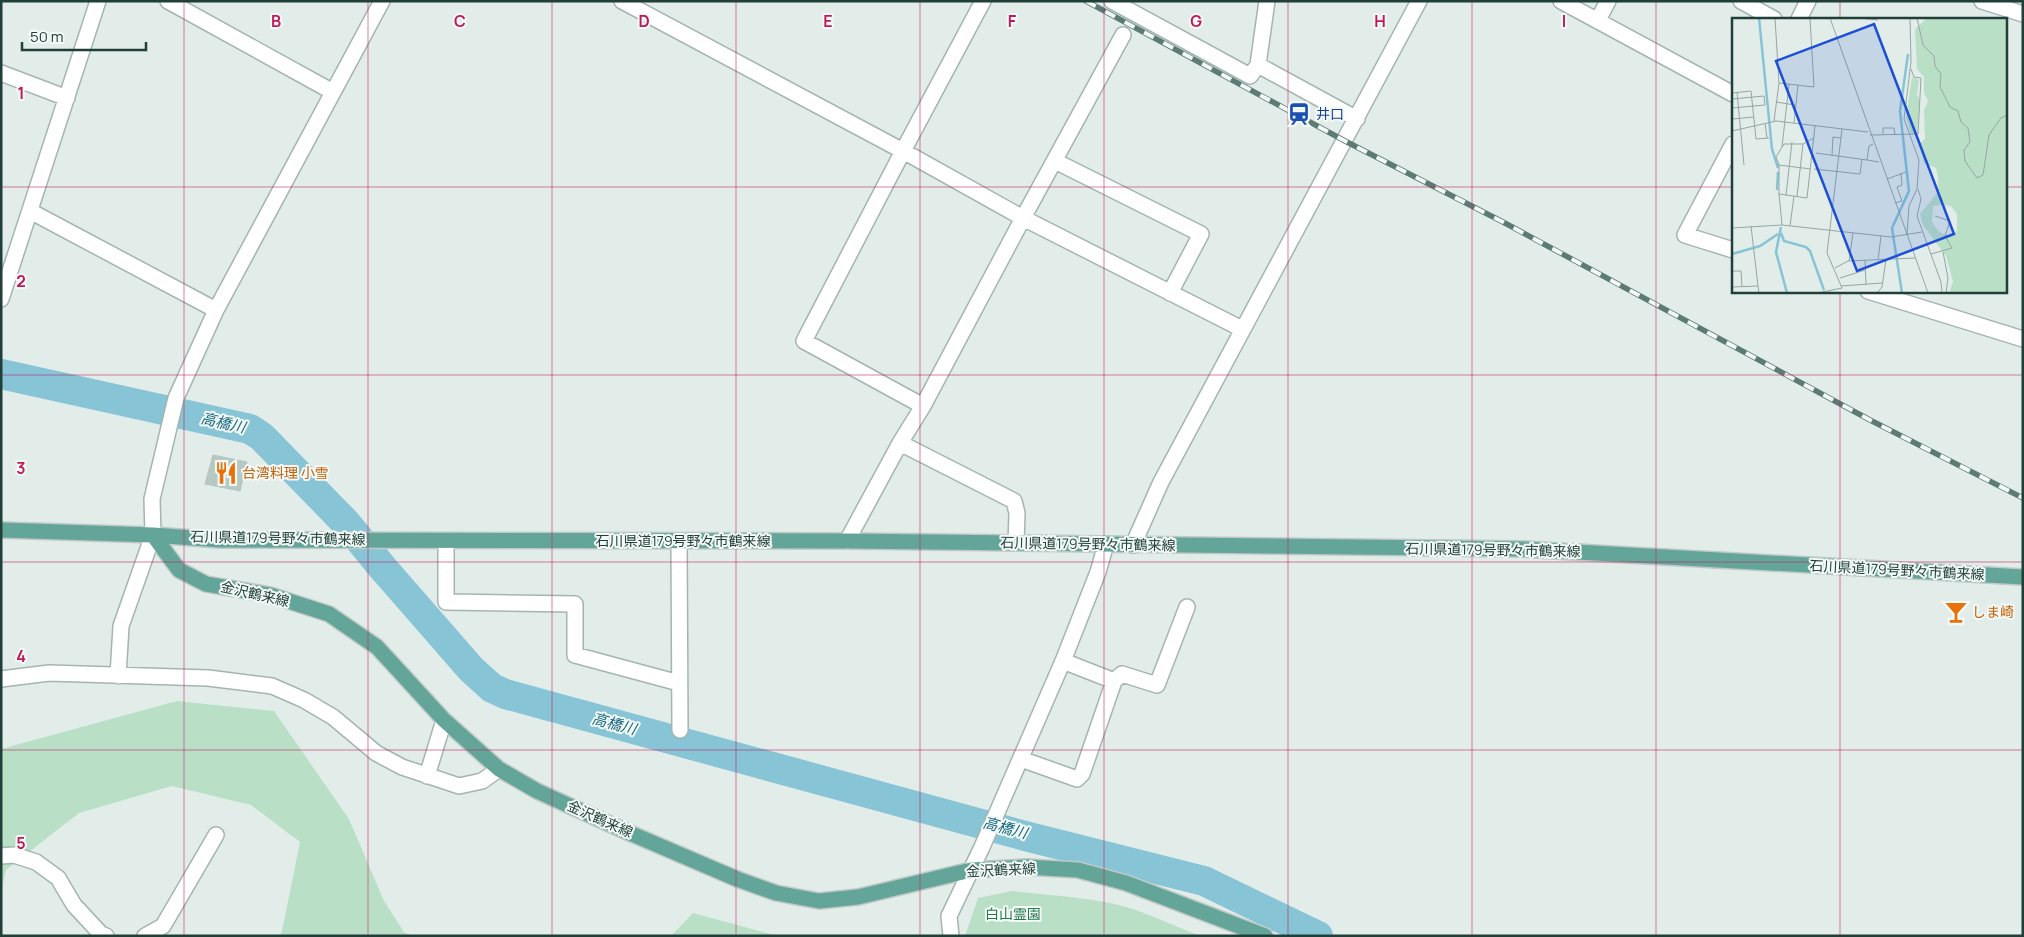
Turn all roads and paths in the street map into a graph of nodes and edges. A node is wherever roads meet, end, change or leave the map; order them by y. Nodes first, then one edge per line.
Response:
1 (98, 1) edge
2 (168, 1) edge
3 (382, 1) edge
4 (622, 1) edge
5 (983, 1) edge
6 (1112, 1) edge
7 (1267, 1) edge
8 (1419, 1) edge
9 (1561, 1) edge
10 (1608, 1) edge
11 (1741, 1) edge
12 (1808, 1) edge
13 (1982, 1) edge
14 (2023, 14) edge
15 (1772, 18) edge
16 (1800, 18) edge
17 (1598, 20) junction
18 (1123, 35) dead end
19 (1258, 65) junction
20 (1, 73) edge
21 (333, 92) junction
22 (1732, 93) edge
23 (67, 98) junction
24 (1357, 119) junction
25 (1732, 146) edge
26 (902, 150) junction
27 (1055, 161) junction
28 (30, 211) junction
29 (1023, 218) junction
30 (1732, 250) edge
31 (4, 280) edge
32 (1871, 292) edge
33 (1170, 293) junction
34 (1, 299) edge
35 (216, 310) junction
36 (1242, 330) junction
37 (2023, 339) edge
38 (923, 406) junction
39 (900, 443) junction
40 (1, 530) edge
41 (153, 535) junction
42 (446, 541) junction
43 (847, 541) junction
44 (679, 542) junction
45 (1016, 544) junction
46 (1106, 544) junction
47 (1133, 545) junction
48 (2023, 577) edge
49 (1187, 607) dead end
50 (1063, 661) junction
51 (118, 676) junction
52 (1, 679) edge
53 (1114, 681) junction
54 (679, 683) junction
55 (444, 720) junction
56 (680, 730) dead end
57 (1021, 760) junction
58 (499, 769) junction
59 (427, 776) junction
60 (216, 834) dead end
61 (1, 856) edge
62 (971, 870) junction
63 (106, 936) edge
64 (145, 936) edge
65 (951, 936) edge
66 (1265, 936) edge

1 - 23 street
2 - 21 street
3 - 21 street
4 - 26 street
5 - 26 street
6 - 19 street
7 - 19 street
8 - 24 street
9 - 17 street
10 - 17 street
11 - 15 street
12 - 16 street
13 - 14 street
17 - 22 street
18 - 27 street
19 - 24 street
20 - 23 street
21 - 35 street
23 - 28 street
24 - 36 street
25 - 30 street
26 - 29 street
26 - 38 street
27 - 29 street
27 - 33 street
28 - 31 street
28 - 35 street
29 - 33 street
29 - 38 street
31 - 34 street
32 - 37 street
33 - 36 street
35 - 41 street
36 - 47 street
38 - 39 street
39 - 43 street
39 - 45 street
40 - 41 main road
41 - 42 main road, 石川県道179号野々市鶴来線
41 - 51 street
41 - 55 main road, 金沢鶴来線
42 - 44 main road, 石川県道179号野々市鶴来線
42 - 54 street
43 - 44 main road, 石川県道179号野々市鶴来線
43 - 45 main road, 石川県道179号野々市鶴来線
44 - 54 street
45 - 46 main road, 石川県道179号野々市鶴来線
46 - 47 main road, 石川県道179号野々市鶴来線
46 - 50 street
47 - 48 main road, 石川県道179号野々市鶴来線
49 - 53 street
50 - 53 street
50 - 57 street
51 - 52 street
51 - 59 street
53 - 57 street
54 - 56 street
55 - 58 main road, 金沢鶴来線
55 - 59 street
57 - 62 street
58 - 59 street
58 - 62 main road, 金沢鶴来線
60 - 64 street
61 - 63 street
62 - 65 street
62 - 66 main road, 金沢鶴来線

